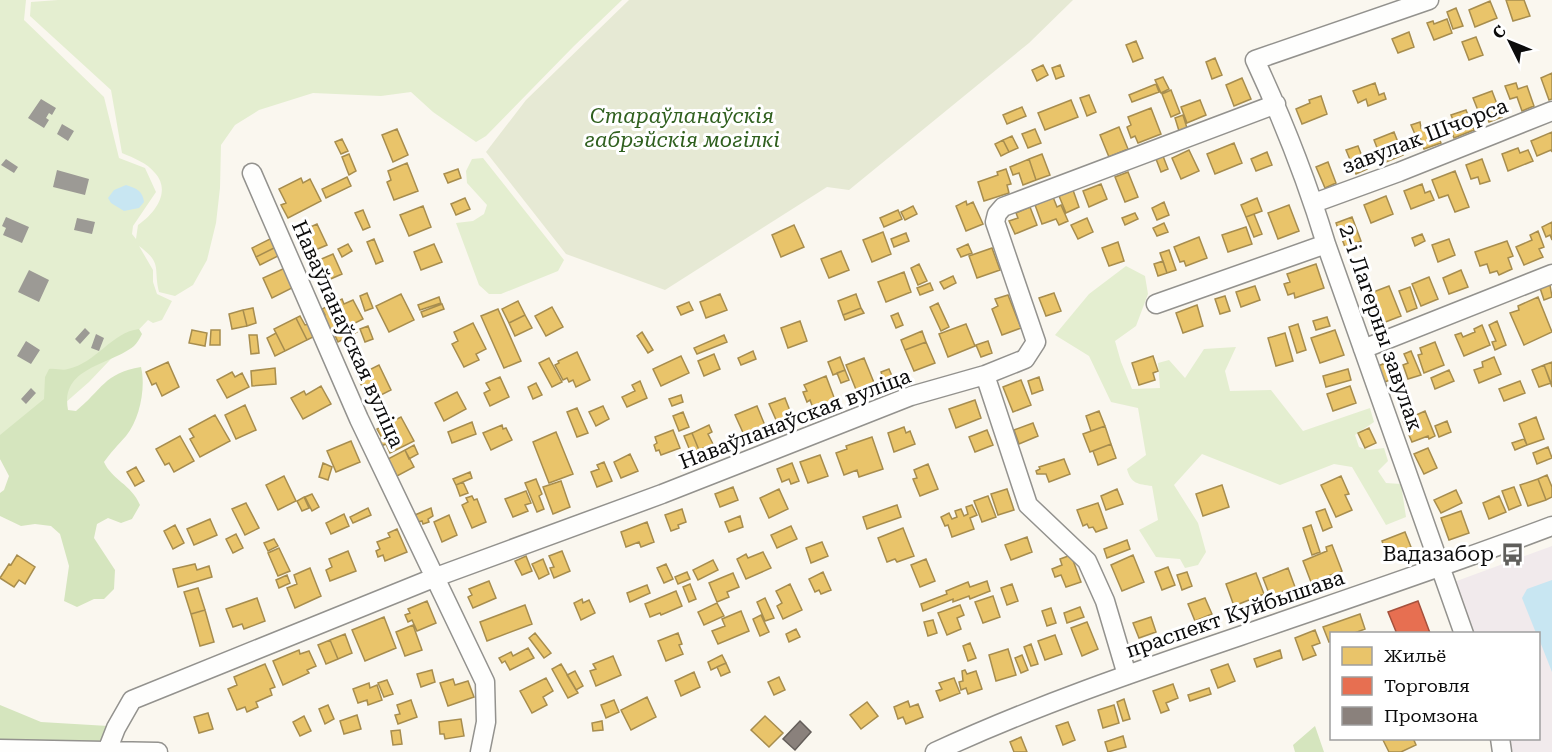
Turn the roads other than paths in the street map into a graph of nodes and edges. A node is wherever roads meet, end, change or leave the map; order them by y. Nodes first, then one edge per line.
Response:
1 (1429, 0) edge
2 (1276, 104) junction
3 (1552, 111) edge
4 (252, 173) dead end
5 (1314, 203) junction
6 (1326, 244) junction
7 (1552, 274) edge
8 (1156, 304) dead end
9 (1363, 349) junction
10 (985, 375) junction
11 (1552, 526) edge
12 (1442, 567) junction
13 (436, 577) junction
14 (1464, 632) edge
15 (1127, 675) junction
16 (0, 749) edge
17 (107, 751) edge
18 (158, 752) edge
19 (480, 752) edge
20 (935, 752) edge

1 - 2 street, 2-і Лагерны завулак
2 - 5 street, 2-і Лагерны завулак
2 - 10 street, Наваўланаўская вуліца
3 - 5 street, завулак Шчорса
4 - 13 street, Наваўланаўская вуліца
5 - 6 street, 2-і Лагерны завулак
6 - 8 street
6 - 9 street, 2-і Лагерны завулак
7 - 9 street
9 - 12 street, 2-і Лагерны завулак
10 - 13 street, Наваўланаўская вуліца
10 - 15 street
11 - 12 street, праспект Куйбышава
12 - 14 street, 2-і Лагерны завулак
12 - 15 street, праспект Куйбышава
13 - 17 street, Наваўланаўская вуліца
13 - 19 street
15 - 20 street, праспект Куйбышава
16 - 17 street
17 - 18 street

